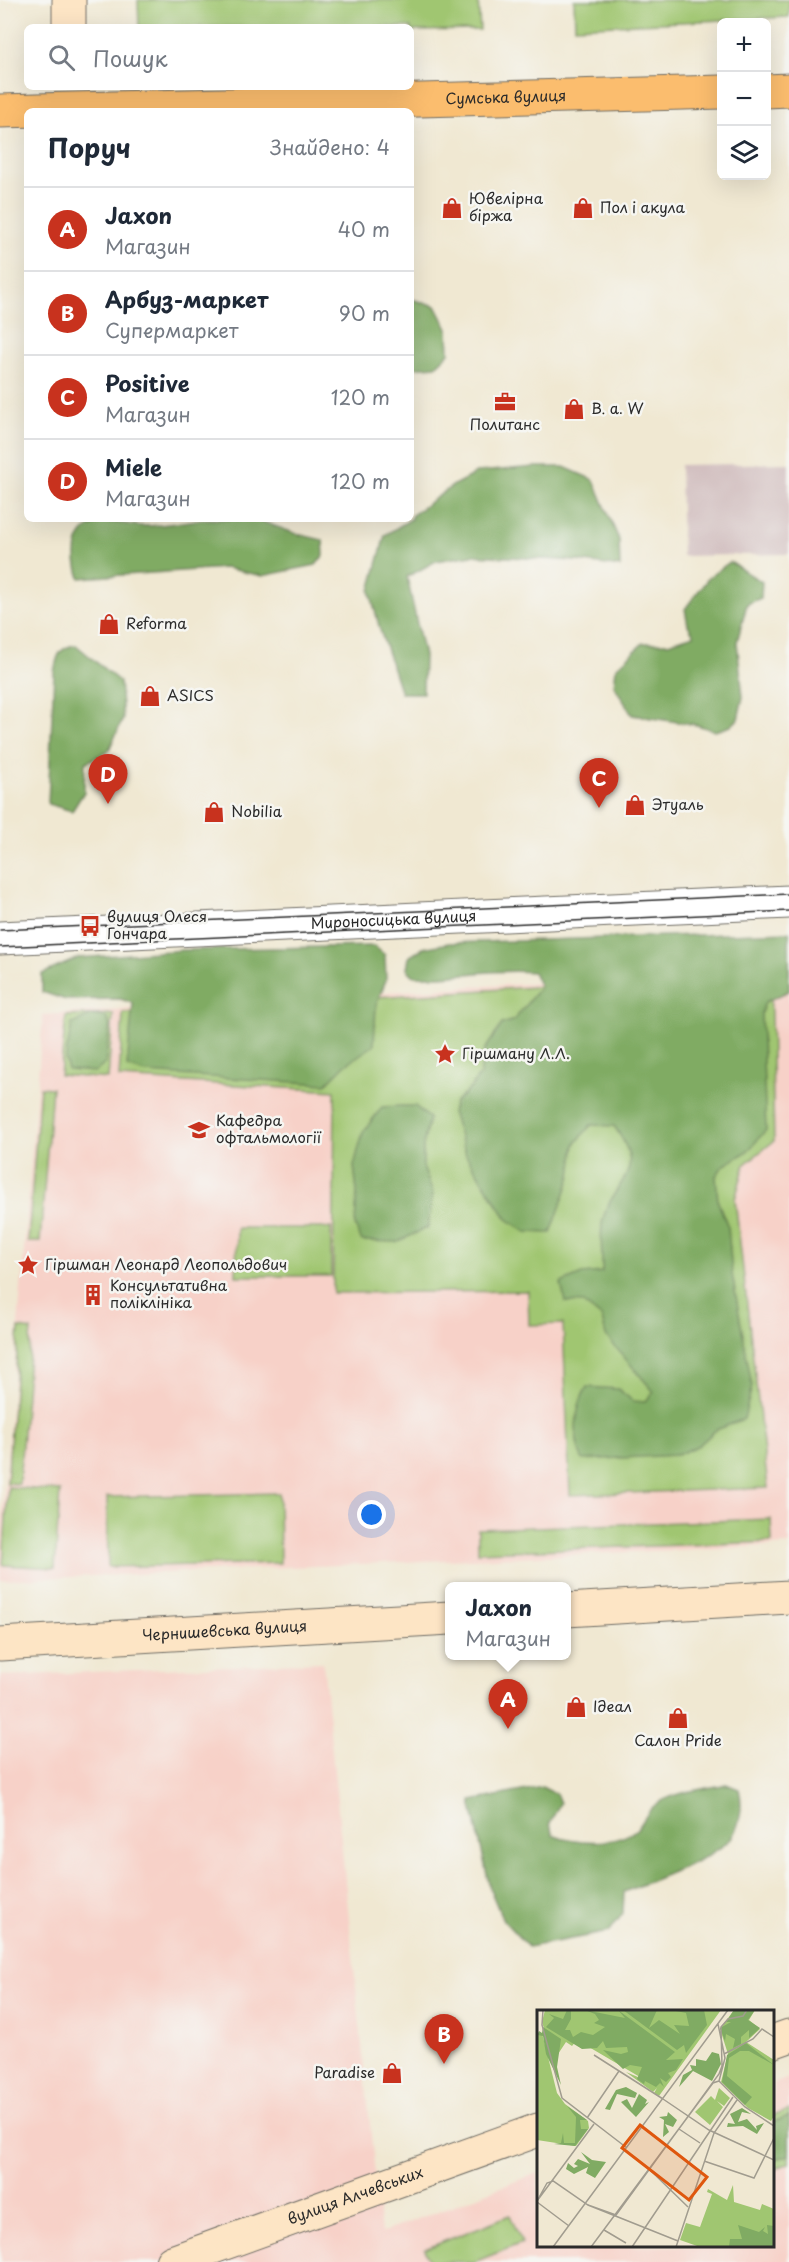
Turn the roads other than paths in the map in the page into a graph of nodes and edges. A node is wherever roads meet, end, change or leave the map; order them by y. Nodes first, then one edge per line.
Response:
1 (69, 0) edge
2 (69, 24) edge
3 (71, 90) edge
4 (789, 90) edge
5 (771, 91) edge
6 (717, 92) edge
7 (71, 108) edge
8 (174, 108) edge
9 (0, 111) edge
10 (24, 111) edge
11 (789, 902) edge
12 (0, 938) edge
13 (789, 1597) edge
14 (571, 1610) edge
15 (445, 1618) edge
16 (0, 1644) edge
17 (789, 2036) edge
18 (774, 2041) edge
19 (537, 2130) edge
20 (172, 2262) edge

1 - 2 street
3 - 7 street
4 - 5 main road
6 - 8 main road, Сумська вулиця
9 - 10 main road, Сумська вулиця
11 - 12 street, Мироносицька вулиця
13 - 14 street
15 - 16 street, Чернишевська вулиця
17 - 18 street
19 - 20 street, вулиця Алчевських

